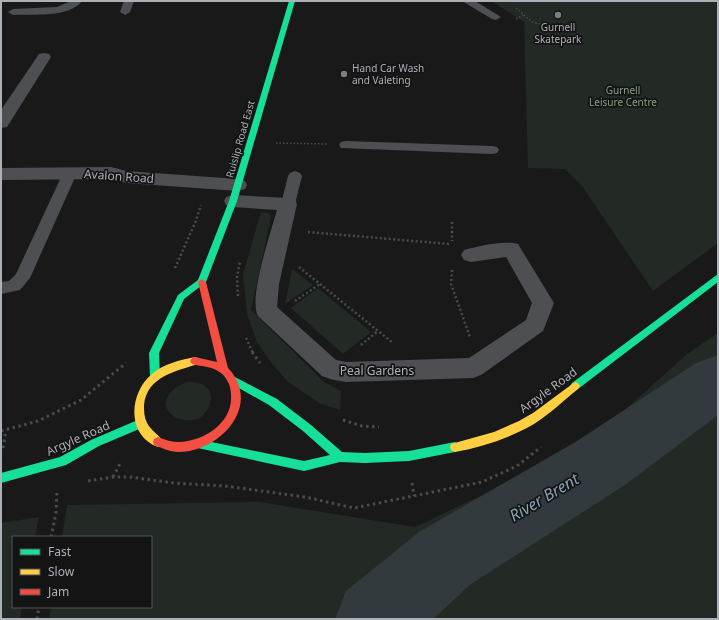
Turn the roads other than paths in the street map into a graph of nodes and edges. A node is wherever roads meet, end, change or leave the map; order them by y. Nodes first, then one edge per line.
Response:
1 (77, 1) edge
2 (129, 1) edge
3 (292, 1) edge
4 (467, 1) edge
5 (14, 12) dead end
6 (125, 12) dead end
7 (496, 17) dead end
8 (44, 57) dead end
9 (1, 123) edge
10 (346, 144) road end
11 (492, 150) dead end
12 (70, 173) junction
13 (1, 174) edge
14 (295, 176) dead end
15 (235, 193) junction
16 (288, 204) junction
17 (471, 255) dead end
18 (718, 276) edge
19 (202, 282) junction
20 (1, 288) edge
21 (224, 370) junction
22 (155, 377) junction
23 (233, 380) junction
24 (140, 424) junction
25 (197, 444) junction
26 (340, 458) junction
27 (1, 478) edge

1 - 5 lane
2 - 6 lane
3 - 15 main road, Ruislip Road East
4 - 7 lane
8 - 9 street
10 - 11 lane
12 - 13 street, Avalon Road
12 - 15 street, Avalon Road
12 - 20 lane
14 - 16 lane
15 - 16 street
15 - 19 main road, Ruislip Road East
16 - 17 street, Peal Gardens
18 - 26 main road, Argyle Road
19 - 21 main road
19 - 22 main road
21 - 22 main road
21 - 23 main road
22 - 24 main road
23 - 25 main road
23 - 26 main road
24 - 25 main road
24 - 27 main road, Argyle Road
25 - 26 main road, Argyle Road

